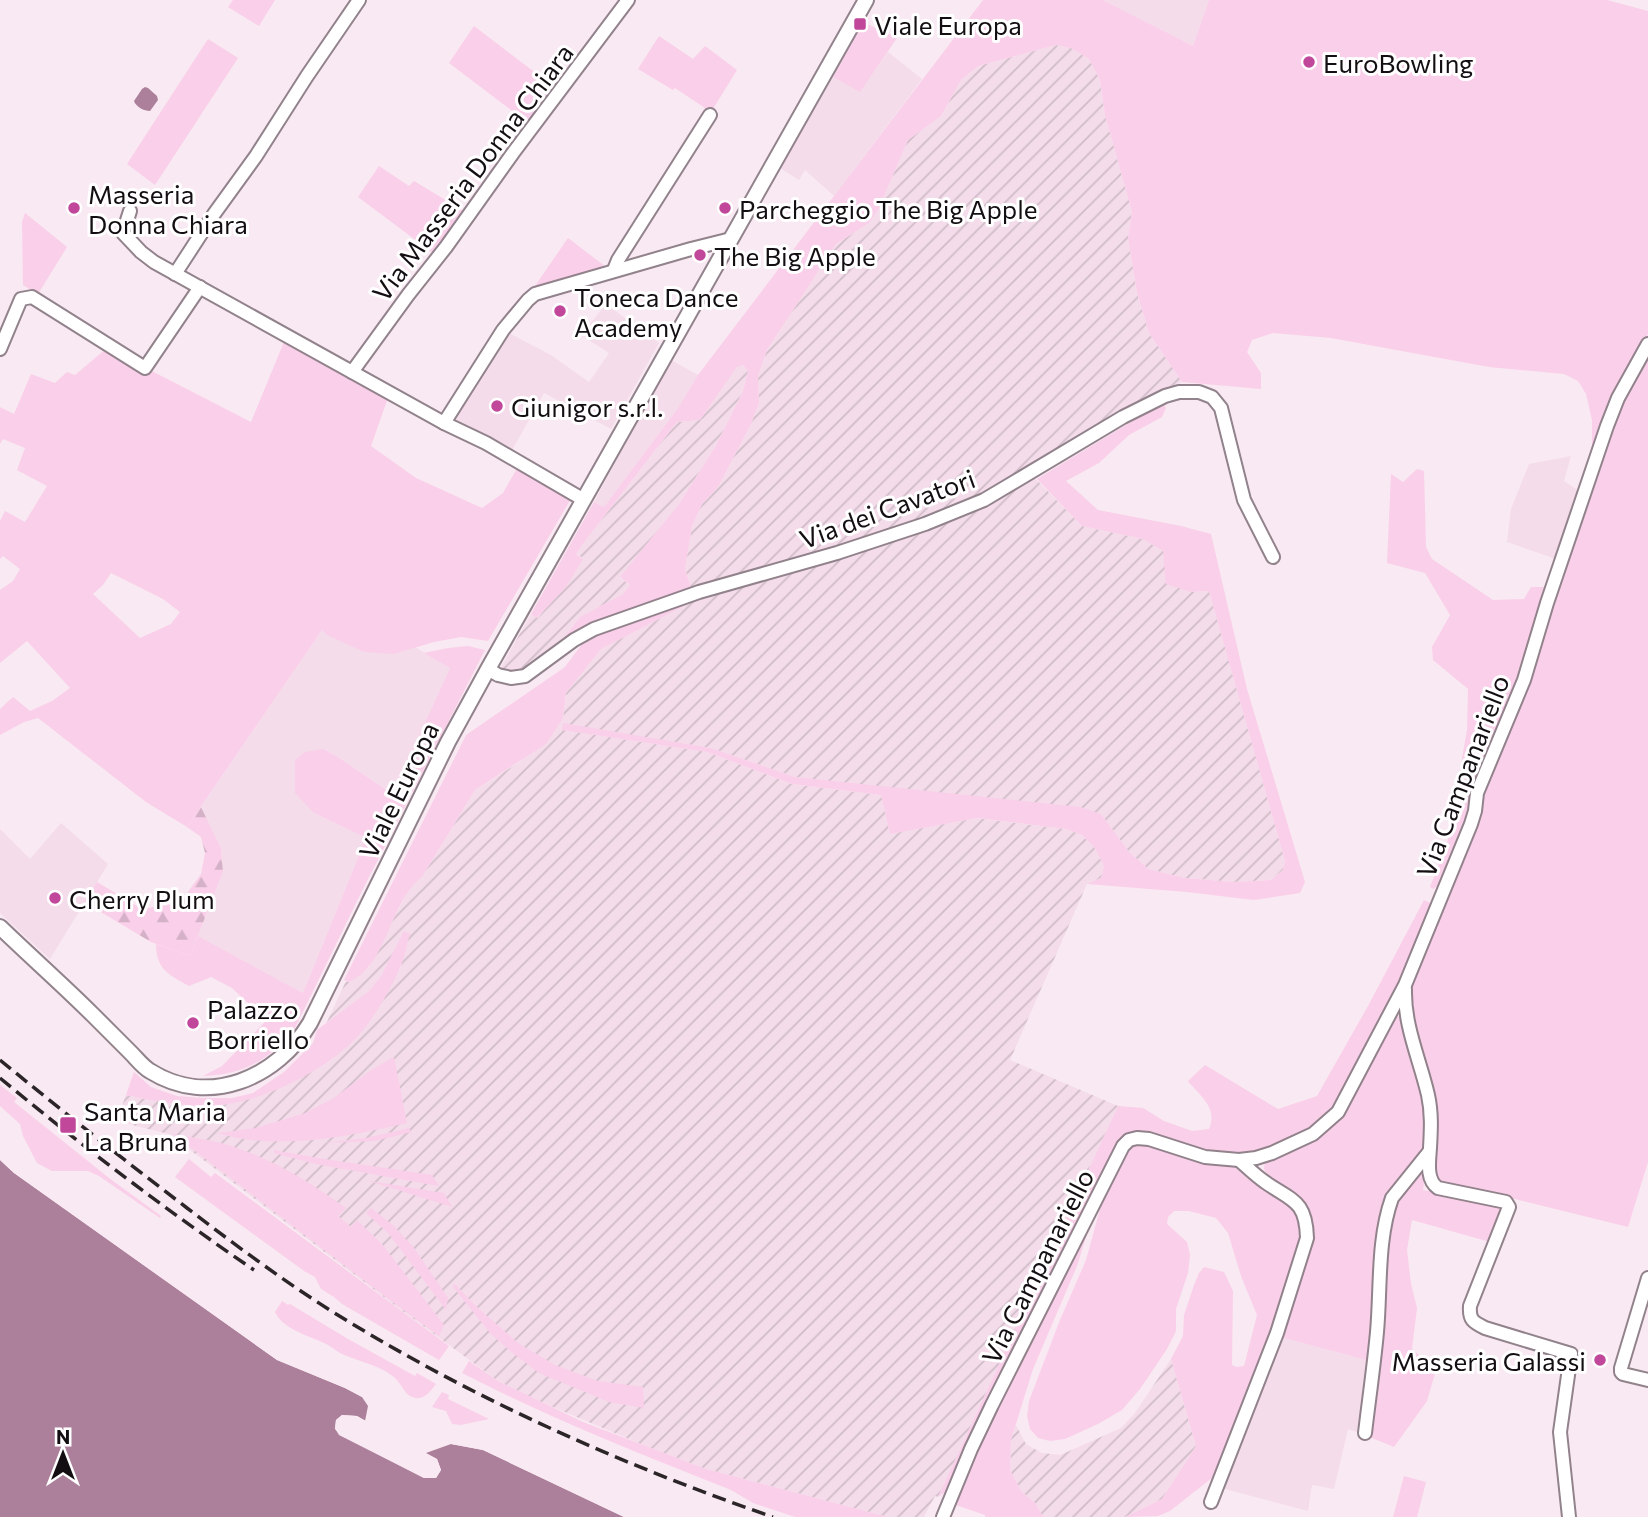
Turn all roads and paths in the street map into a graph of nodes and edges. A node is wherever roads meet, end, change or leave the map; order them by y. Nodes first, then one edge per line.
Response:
1 (359, 0) edge
2 (628, 0) edge
3 (866, 0) edge
4 (710, 115) dead end
5 (130, 211) dead end
6 (731, 239) junction
7 (614, 270) junction
8 (175, 274) junction
9 (200, 287) junction
10 (1648, 344) edge
11 (0, 349) edge
12 (352, 372) junction
13 (444, 423) junction
14 (584, 500) junction
15 (1273, 557) dead end
16 (488, 669) junction
17 (0, 927) edge
18 (1405, 985) junction
19 (1429, 1152) junction
20 (1239, 1160) junction
21 (1648, 1278) edge
22 (1648, 1380) edge
23 (1365, 1433) dead end
24 (1211, 1502) dead end
25 (943, 1517) edge
26 (1569, 1517) edge

1 - 8 street
2 - 12 street, Via Masseria Donna Chiara
3 - 6 street, Viale Europa
4 - 7 street
5 - 8 street
6 - 7 street
6 - 14 street, Viale Europa
7 - 13 street
8 - 9 street
9 - 11 street
9 - 12 street
10 - 18 street, Via Campanariello
12 - 13 street
13 - 14 street
14 - 16 street, Viale Europa
15 - 16 street, Via dei Cavatori
16 - 17 street, Viale Europa
18 - 19 street
18 - 20 street, Via Campanariello
19 - 23 street
19 - 26 street
20 - 24 street
20 - 25 street, Via Campanariello
21 - 22 street

